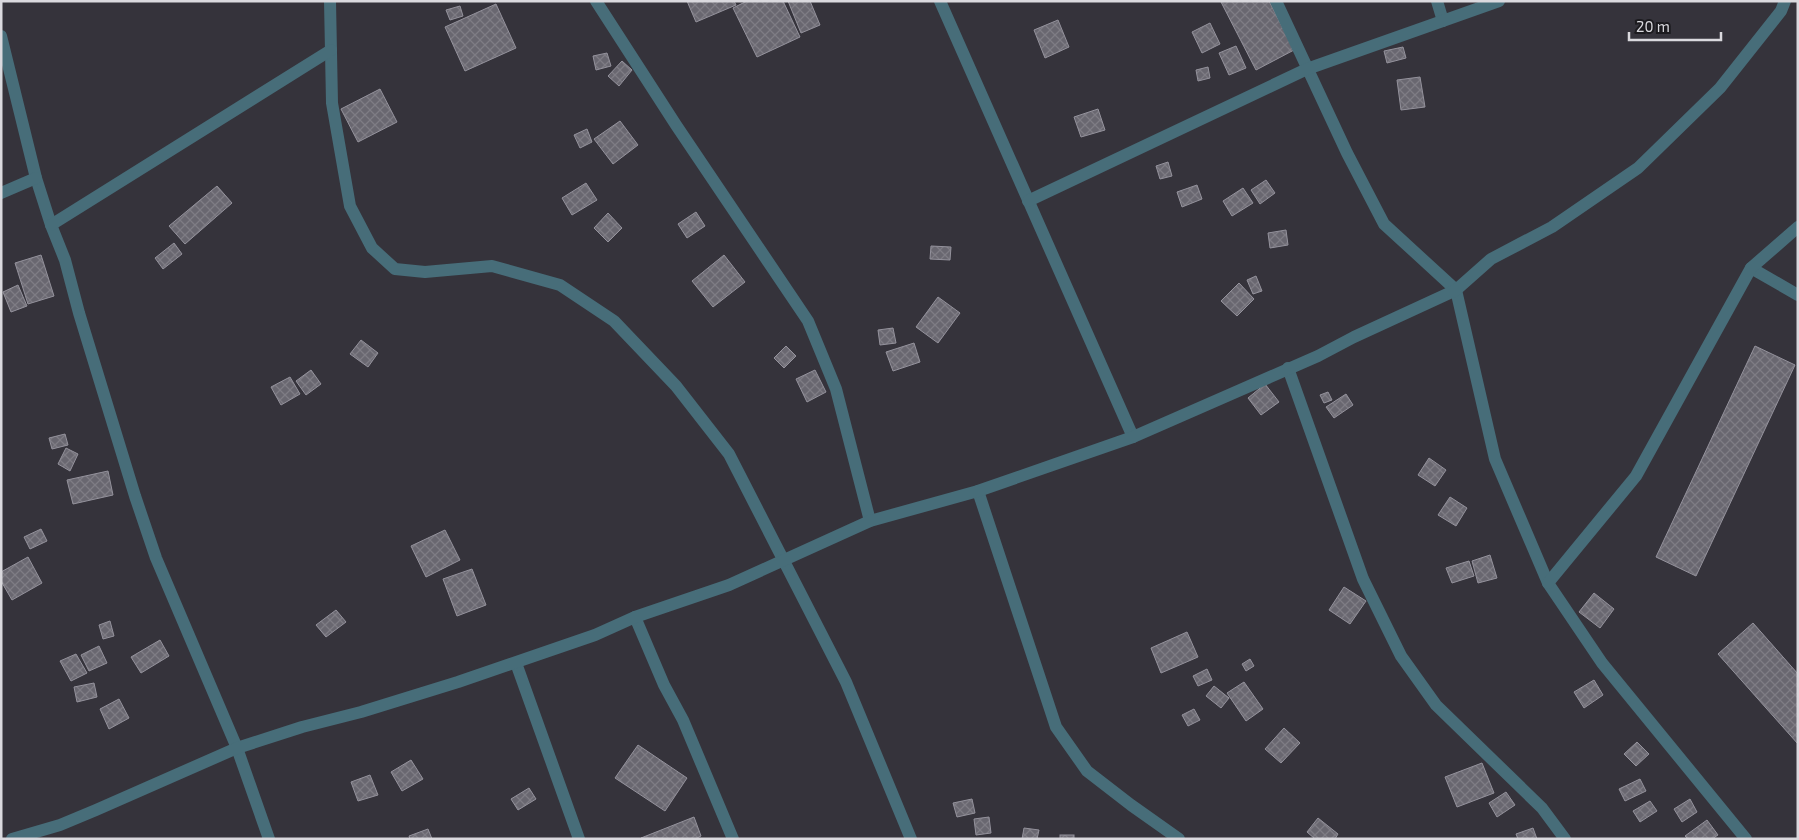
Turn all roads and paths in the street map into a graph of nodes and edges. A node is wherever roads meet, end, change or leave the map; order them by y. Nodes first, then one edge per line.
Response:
1 (330, 1) edge
2 (596, 1) edge
3 (940, 1) edge
4 (1276, 1) edge
5 (1437, 1) edge
6 (1499, 1) edge
7 (1785, 1) edge
8 (1443, 21) junction
9 (1, 36) edge
10 (331, 50) junction
11 (1307, 69) junction
12 (36, 178) junction
13 (1, 194) edge
14 (1028, 201) junction
15 (51, 225) junction
16 (1798, 227) edge
17 (1751, 268) junction
18 (1456, 290) junction
19 (1798, 295) edge
20 (1288, 368) junction
21 (1133, 437) junction
22 (978, 491) junction
23 (870, 521) junction
24 (783, 560) junction
25 (1548, 583) junction
26 (635, 617) junction
27 (516, 663) junction
28 (237, 748) junction
29 (12, 839) edge
30 (269, 839) edge
31 (579, 839) edge
32 (733, 839) edge
33 (911, 839) edge
34 (1180, 839) edge
35 (1565, 839) edge
36 (1746, 839) edge

1 - 10 street
2 - 23 street
3 - 14 street
4 - 11 street
5 - 8 street
6 - 8 street
7 - 18 street
8 - 11 street
9 - 12 street
10 - 15 street
10 - 24 street
11 - 14 street
11 - 18 street
12 - 13 street
12 - 15 street
14 - 21 street
15 - 28 street
16 - 17 street
17 - 19 street
17 - 25 street
18 - 20 street
18 - 25 street
20 - 21 street
20 - 35 street
21 - 22 street
22 - 23 street
22 - 34 street
23 - 24 street
24 - 26 street
24 - 33 street
25 - 36 street
26 - 27 street
26 - 32 street
27 - 28 street
27 - 31 street
28 - 29 street
28 - 30 street

